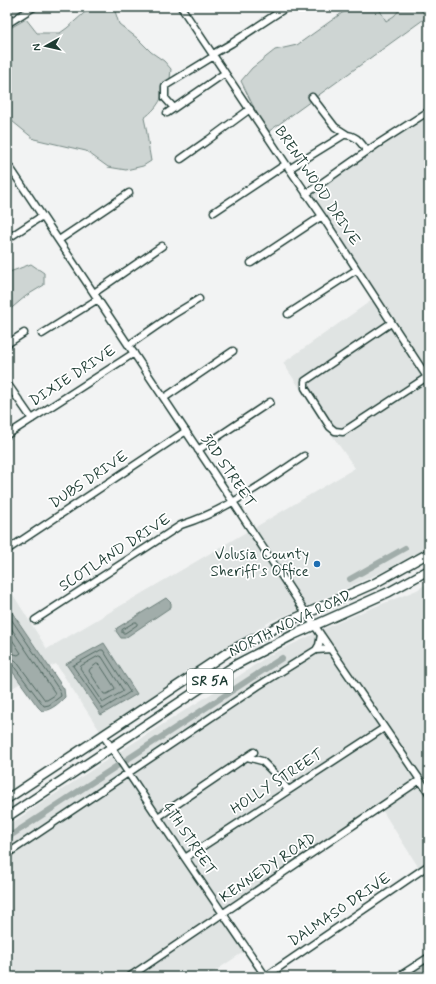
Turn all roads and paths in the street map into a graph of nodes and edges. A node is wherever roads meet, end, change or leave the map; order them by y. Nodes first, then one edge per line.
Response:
1 (34, 7) edge
2 (182, 7) edge
3 (287, 7) edge
4 (7, 24) edge
5 (214, 55) junction
6 (225, 73) junction
7 (312, 97) dead end
8 (174, 108) junction
9 (250, 109) junction
10 (429, 110) edge
11 (166, 113) dead end
12 (346, 134) junction
13 (367, 151) junction
14 (181, 159) dead end
15 (7, 163) edge
16 (287, 167) junction
17 (129, 193) dead end
18 (306, 194) junction
19 (214, 212) dead end
20 (42, 216) junction
21 (322, 216) junction
22 (7, 239) edge
23 (58, 240) junction
24 (162, 246) dead end
25 (251, 263) dead end
26 (356, 270) junction
27 (94, 292) junction
28 (98, 299) junction
29 (199, 299) dead end
30 (288, 314) dead end
31 (391, 323) junction
32 (24, 333) dead end
33 (42, 334) dead end
34 (7, 344) edge
35 (129, 345) junction
36 (233, 351) dead end
37 (134, 353) junction
38 (428, 379) edge
39 (7, 383) edge
40 (164, 398) junction
41 (270, 402) dead end
42 (32, 419) junction
43 (186, 431) junction
44 (7, 435) edge
45 (198, 450) junction
46 (304, 456) dead end
47 (234, 502) junction
48 (7, 550) edge
49 (429, 553) edge
50 (429, 570) edge
51 (306, 613) junction
52 (36, 620) dead end
53 (314, 626) junction
54 (321, 636) junction
55 (331, 649) junction
56 (316, 650) junction
57 (384, 728) junction
58 (103, 735) junction
59 (113, 750) junction
60 (254, 752) dead end
61 (247, 757) junction
62 (129, 773) junction
63 (420, 780) junction
64 (288, 790) junction
65 (429, 793) edge
66 (7, 799) edge
67 (7, 817) edge
68 (158, 817) junction
69 (7, 854) edge
70 (185, 858) junction
71 (429, 865) edge
72 (224, 914) junction
73 (429, 957) edge
74 (129, 977) edge
75 (266, 977) edge
76 (398, 977) edge

1 - 4 street
2 - 5 street, BRENTWOOD DRIVE
3 - 5 street
5 - 6 street, BRENTWOOD DRIVE
5 - 8 street
6 - 8 street
6 - 9 street, BRENTWOOD DRIVE
7 - 12 street
8 - 11 street
9 - 14 street
9 - 16 street, BRENTWOOD DRIVE
10 - 13 street
12 - 13 street
12 - 16 street
13 - 18 street
15 - 20 street, 3RD STREET
16 - 18 street, BRENTWOOD DRIVE
16 - 19 street
17 - 23 street
18 - 21 street, BRENTWOOD DRIVE
20 - 22 street
20 - 23 street, 3RD STREET
21 - 25 street
21 - 26 street, BRENTWOOD DRIVE
23 - 27 street, 3RD STREET
24 - 27 street
26 - 30 street
26 - 31 street, BRENTWOOD DRIVE
27 - 28 street, 3RD STREET
28 - 33 street
28 - 35 street, 3RD STREET
29 - 35 street
31 - 38 street, BRENTWOOD DRIVE
31 - 38 street
32 - 34 street
35 - 37 street, 3RD STREET
36 - 40 street
37 - 40 street, 3RD STREET
37 - 42 street, DIXIE DRIVE
39 - 42 street
40 - 43 street, 3RD STREET
41 - 45 street
42 - 44 street, DIXIE DRIVE
43 - 45 street, 3RD STREET
43 - 48 street, DUBS DRIVE
45 - 47 street, 3RD STREET
46 - 47 street, SCOTLAND DRIVE
47 - 51 street, 3RD STREET
47 - 52 street, SCOTLAND DRIVE
49 - 51 main road, NORTH NOVA ROAD / SR 5A
50 - 53 main road, NORTH NOVA ROAD / SR 5A
51 - 53 street, 3RD STREET
51 - 58 main road, NORTH NOVA ROAD / SR 5A
53 - 54 street, 3RD STREET
53 - 59 main road, NORTH NOVA ROAD / SR 5A
54 - 55 street, 3RD STREET
54 - 56 street
55 - 56 street
55 - 57 street, 3RD STREET
56 - 62 street
57 - 63 street, 3RD STREET
57 - 64 street, HOLLY STREET
58 - 59 street, 4TH STREET
58 - 66 main road, NORTH NOVA ROAD / SR 5A
59 - 62 street, 4TH STREET
59 - 67 main road, NORTH NOVA ROAD / SR 5A
60 - 61 street
61 - 64 street
61 - 68 street
62 - 68 street, 4TH STREET
62 - 69 street
63 - 65 street, 3RD STREET
63 - 72 street, KENNEDY ROAD
64 - 70 street, HOLLY STREET
68 - 70 street, 4TH STREET
70 - 72 street, 4TH STREET
71 - 75 street, DALMASO DRIVE
72 - 74 street, KENNEDY ROAD
72 - 75 street, 4TH STREET
73 - 76 street

